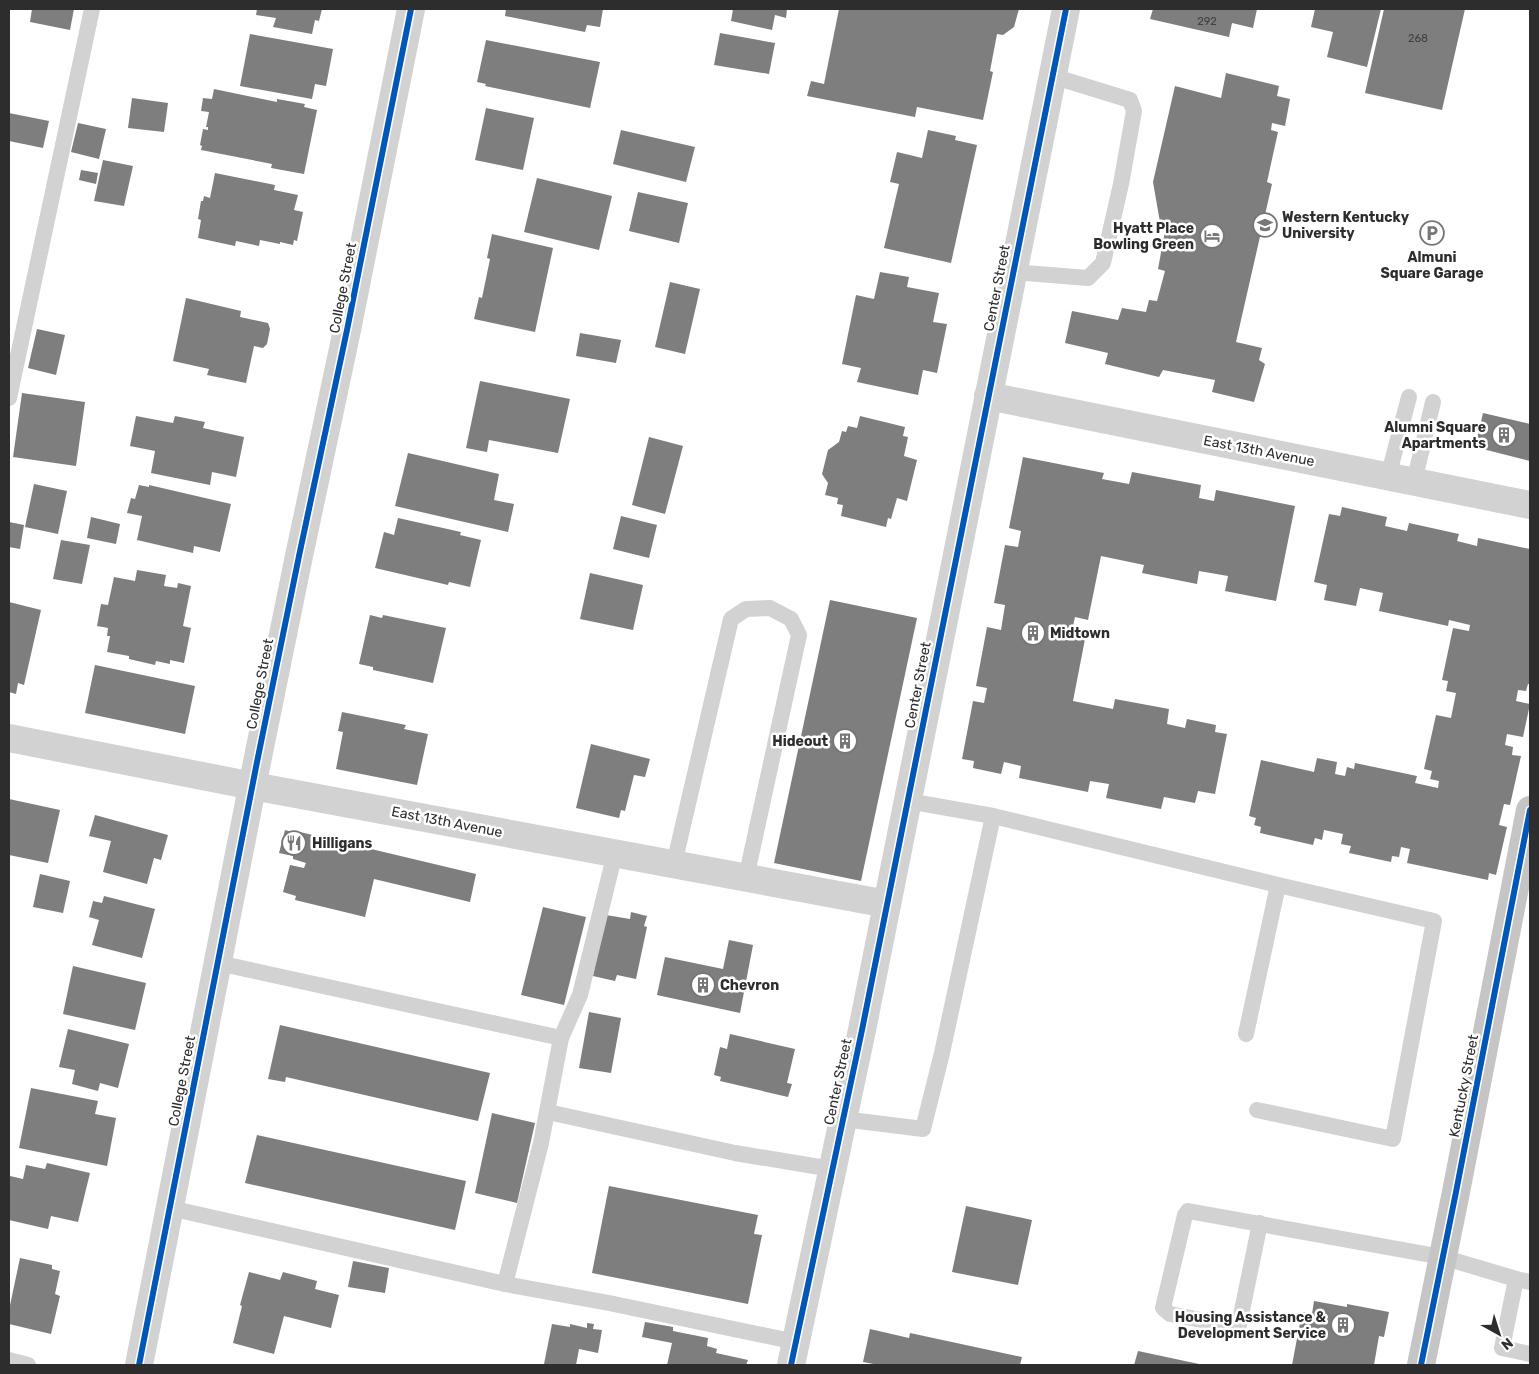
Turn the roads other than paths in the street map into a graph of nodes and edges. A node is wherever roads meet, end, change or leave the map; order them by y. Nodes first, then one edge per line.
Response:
1 (92, 9) edge
2 (411, 9) edge
3 (1066, 9) edge
4 (1052, 76) junction
5 (1013, 272) junction
6 (988, 396) junction
7 (1409, 397) dead end
8 (9, 398) edge
9 (1433, 402) dead end
10 (1401, 480) junction
11 (1530, 506) edge
12 (9, 738) edge
13 (252, 786) junction
14 (908, 801) junction
15 (1530, 810) edge
16 (993, 816) junction
17 (615, 853) junction
18 (674, 864) junction
19 (746, 878) junction
20 (1278, 885) junction
21 (887, 904) junction
22 (218, 963) junction
23 (1246, 1034) dead end
24 (561, 1038) junction
25 (1257, 1110) dead end
26 (548, 1112) junction
27 (843, 1119) junction
28 (832, 1169) junction
29 (170, 1208) junction
30 (1260, 1223) junction
31 (1442, 1257) junction
32 (1523, 1280) edge
33 (505, 1284) junction
34 (794, 1354) edge
35 (1530, 1354) edge
36 (9, 1360) edge
37 (28, 1365) edge
38 (139, 1365) edge
39 (1421, 1365) edge

1 - 8 lane
2 - 13 street, College Street
3 - 4 street, Center Street
4 - 5 street, Center Street
4 - 5 lane
5 - 6 street, Center Street
6 - 10 street, East 13th Avenue
6 - 14 street, Center Street
7 - 10 lane
9 - 10 lane
10 - 11 street, East 13th Avenue
12 - 13 street, East 13th Avenue
13 - 17 street, East 13th Avenue
13 - 22 street, College Street
14 - 16 lane
14 - 21 street, Center Street
15 - 31 main road, Kentucky Street
16 - 20 lane
16 - 27 lane
17 - 18 street, East 13th Avenue
17 - 24 lane
18 - 19 street, East 13th Avenue
18 - 19 lane
19 - 21 street, East 13th Avenue
20 - 23 lane
20 - 25 lane
21 - 27 street, Center Street
22 - 24 lane
22 - 29 street, College Street
24 - 26 lane
26 - 28 lane
26 - 33 lane
27 - 28 street, Center Street
28 - 34 street, Center Street
29 - 33 lane
29 - 38 street, College Street
30 - 30 lane
30 - 31 lane
31 - 32 lane
31 - 39 main road, Kentucky Street
32 - 35 lane
33 - 34 lane
36 - 37 lane

